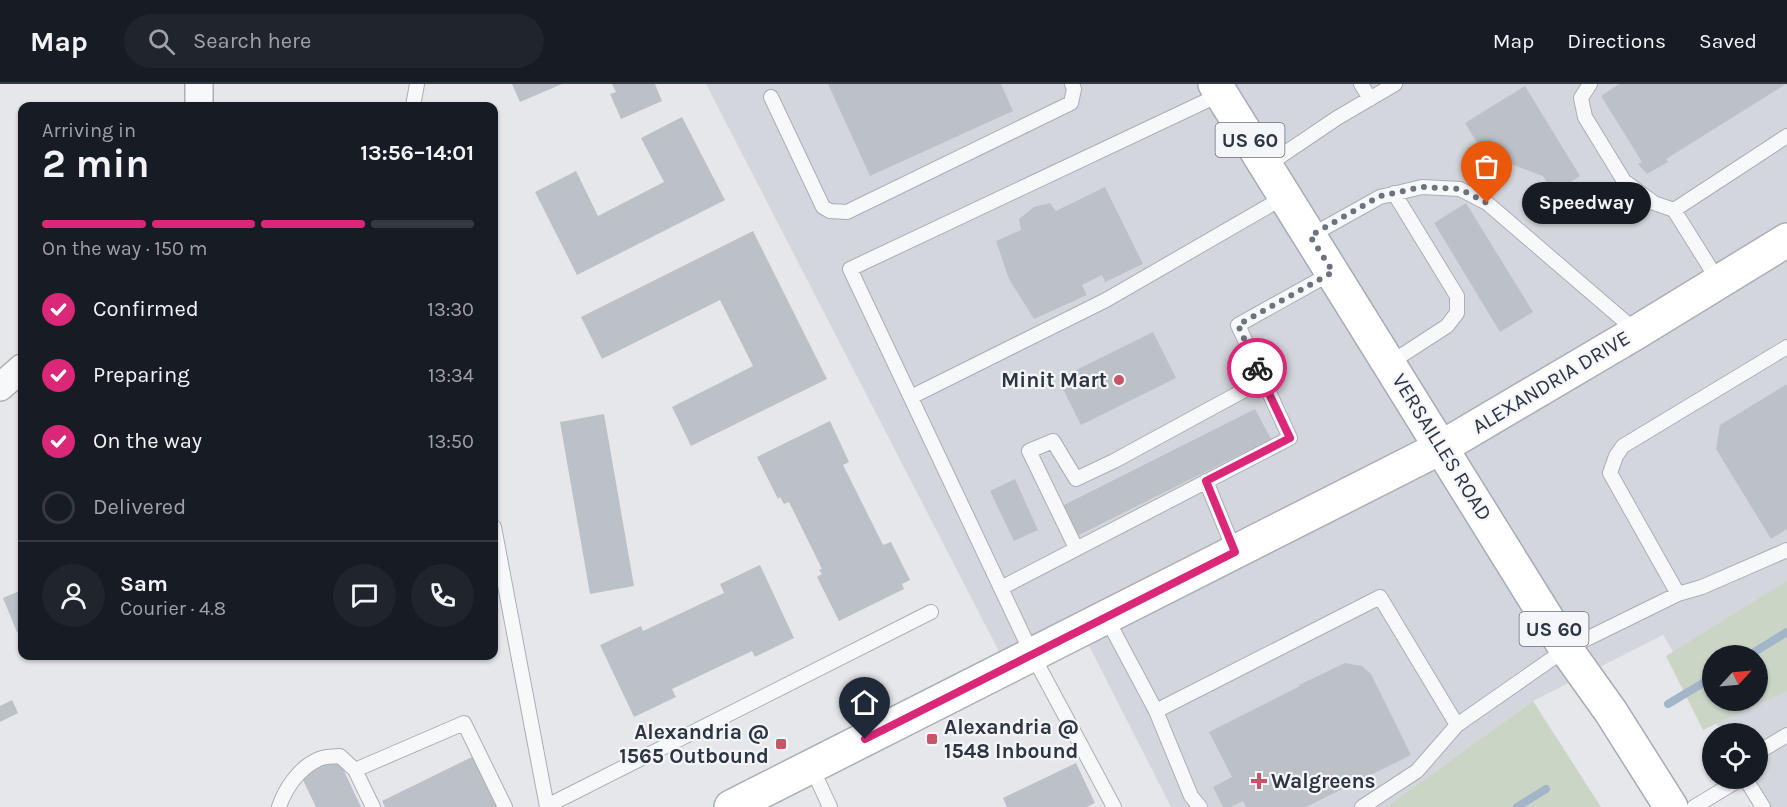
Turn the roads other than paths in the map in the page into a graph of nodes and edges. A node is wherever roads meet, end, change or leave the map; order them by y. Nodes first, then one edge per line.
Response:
1 (199, 84) edge
2 (417, 84) edge
3 (1072, 84) edge
4 (1361, 84) edge
5 (1395, 84) edge
6 (1590, 84) edge
7 (1218, 89) edge
8 (771, 98) dead end
9 (1370, 99) junction
10 (199, 102) edge
11 (414, 102) edge
12 (1787, 136) edge
13 (1266, 166) junction
14 (1394, 193) junction
15 (1286, 196) junction
16 (1674, 210) junction
17 (1310, 236) junction
18 (1787, 240) edge
19 (1333, 272) junction
20 (1719, 282) junction
21 (1636, 332) junction
22 (1787, 347) edge
23 (1390, 363) junction
24 (18, 371) edge
25 (1263, 381) junction
26 (0, 387) edge
27 (911, 397) junction
28 (1442, 447) junction
29 (1206, 481) junction
30 (498, 548) edge
31 (1076, 548) junction
32 (1787, 550) edge
33 (1235, 552) junction
34 (1001, 588) junction
35 (1677, 594) junction
36 (931, 612) dead end
37 (1106, 617) junction
38 (1566, 649) junction
39 (1032, 654) junction
40 (1156, 711) junction
41 (1457, 725) junction
42 (1787, 735) edge
43 (1768, 746) edge
44 (811, 766) junction
45 (355, 770) junction
46 (1725, 789) edge
47 (1751, 789) edge
48 (547, 806) edge
49 (279, 807) edge
50 (373, 807) edge
51 (505, 807) edge
52 (731, 807) edge
53 (831, 807) edge
54 (1114, 807) edge
55 (1200, 807) edge
56 (1362, 807) edge
57 (1671, 807) edge
58 (1694, 807) edge
59 (1763, 807) edge

1 - 10 street
2 - 11 lane
3 - 8 lane
4 - 9 lane
5 - 9 lane
6 - 16 lane
7 - 13 main road, VERSAILLES ROAD / US 60
7 - 27 lane
9 - 13 lane
12 - 16 lane
13 - 15 main road, VERSAILLES ROAD / US 60
14 - 17 lane
14 - 21 lane
14 - 23 lane
15 - 17 main road, VERSAILLES ROAD / US 60
15 - 27 lane
16 - 20 lane
17 - 19 main road, VERSAILLES ROAD / US 60
18 - 20 main road, ALEXANDRIA DRIVE
19 - 23 main road, VERSAILLES ROAD / US 60
19 - 25 lane
20 - 21 main road, ALEXANDRIA DRIVE
21 - 28 main road, ALEXANDRIA DRIVE
22 - 35 lane
23 - 28 main road, VERSAILLES ROAD / US 60
24 - 26 street
25 - 29 lane
25 - 31 lane
27 - 34 lane
28 - 33 main road, ALEXANDRIA DRIVE
28 - 38 main road, VERSAILLES ROAD / US 60
29 - 31 lane
29 - 33 lane
30 - 48 lane
31 - 34 lane
32 - 35 lane
33 - 37 main road, ALEXANDRIA DRIVE
34 - 39 lane
35 - 38 lane
36 - 48 lane
37 - 39 main road, ALEXANDRIA DRIVE
37 - 40 lane
38 - 41 lane
38 - 57 main road, VERSAILLES ROAD / US 60
39 - 44 main road, ALEXANDRIA DRIVE
39 - 54 lane
40 - 41 lane
40 - 55 lane
41 - 56 lane
42 - 43 lane
44 - 52 main road, ALEXANDRIA DRIVE
44 - 53 lane
45 - 49 lane
45 - 50 lane
45 - 51 lane
46 - 58 lane
47 - 59 lane

